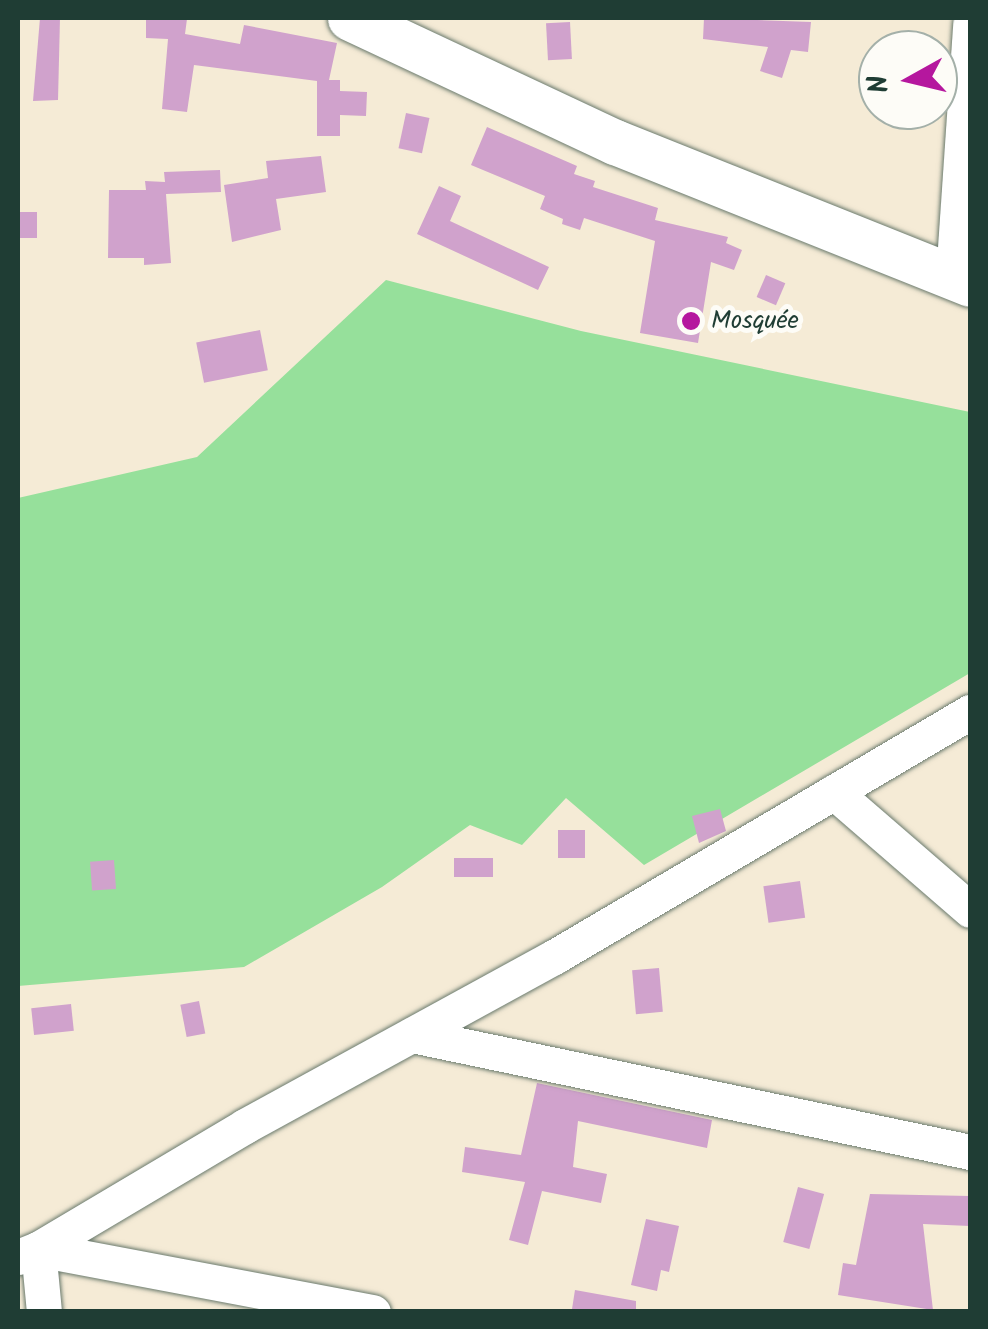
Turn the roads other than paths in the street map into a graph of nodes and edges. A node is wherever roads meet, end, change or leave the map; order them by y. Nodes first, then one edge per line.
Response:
1 (363, 18) edge
2 (970, 25) edge
3 (962, 281) edge
4 (970, 712) edge
5 (834, 792) junction
6 (970, 910) edge
7 (412, 1035) junction
8 (970, 1152) edge
9 (28, 1253) edge
10 (362, 1310) edge
11 (44, 1312) edge

1 - 3 main road
2 - 3 street
4 - 5 street
5 - 6 street
5 - 7 street
7 - 8 street
7 - 9 street
9 - 10 street
9 - 11 street

